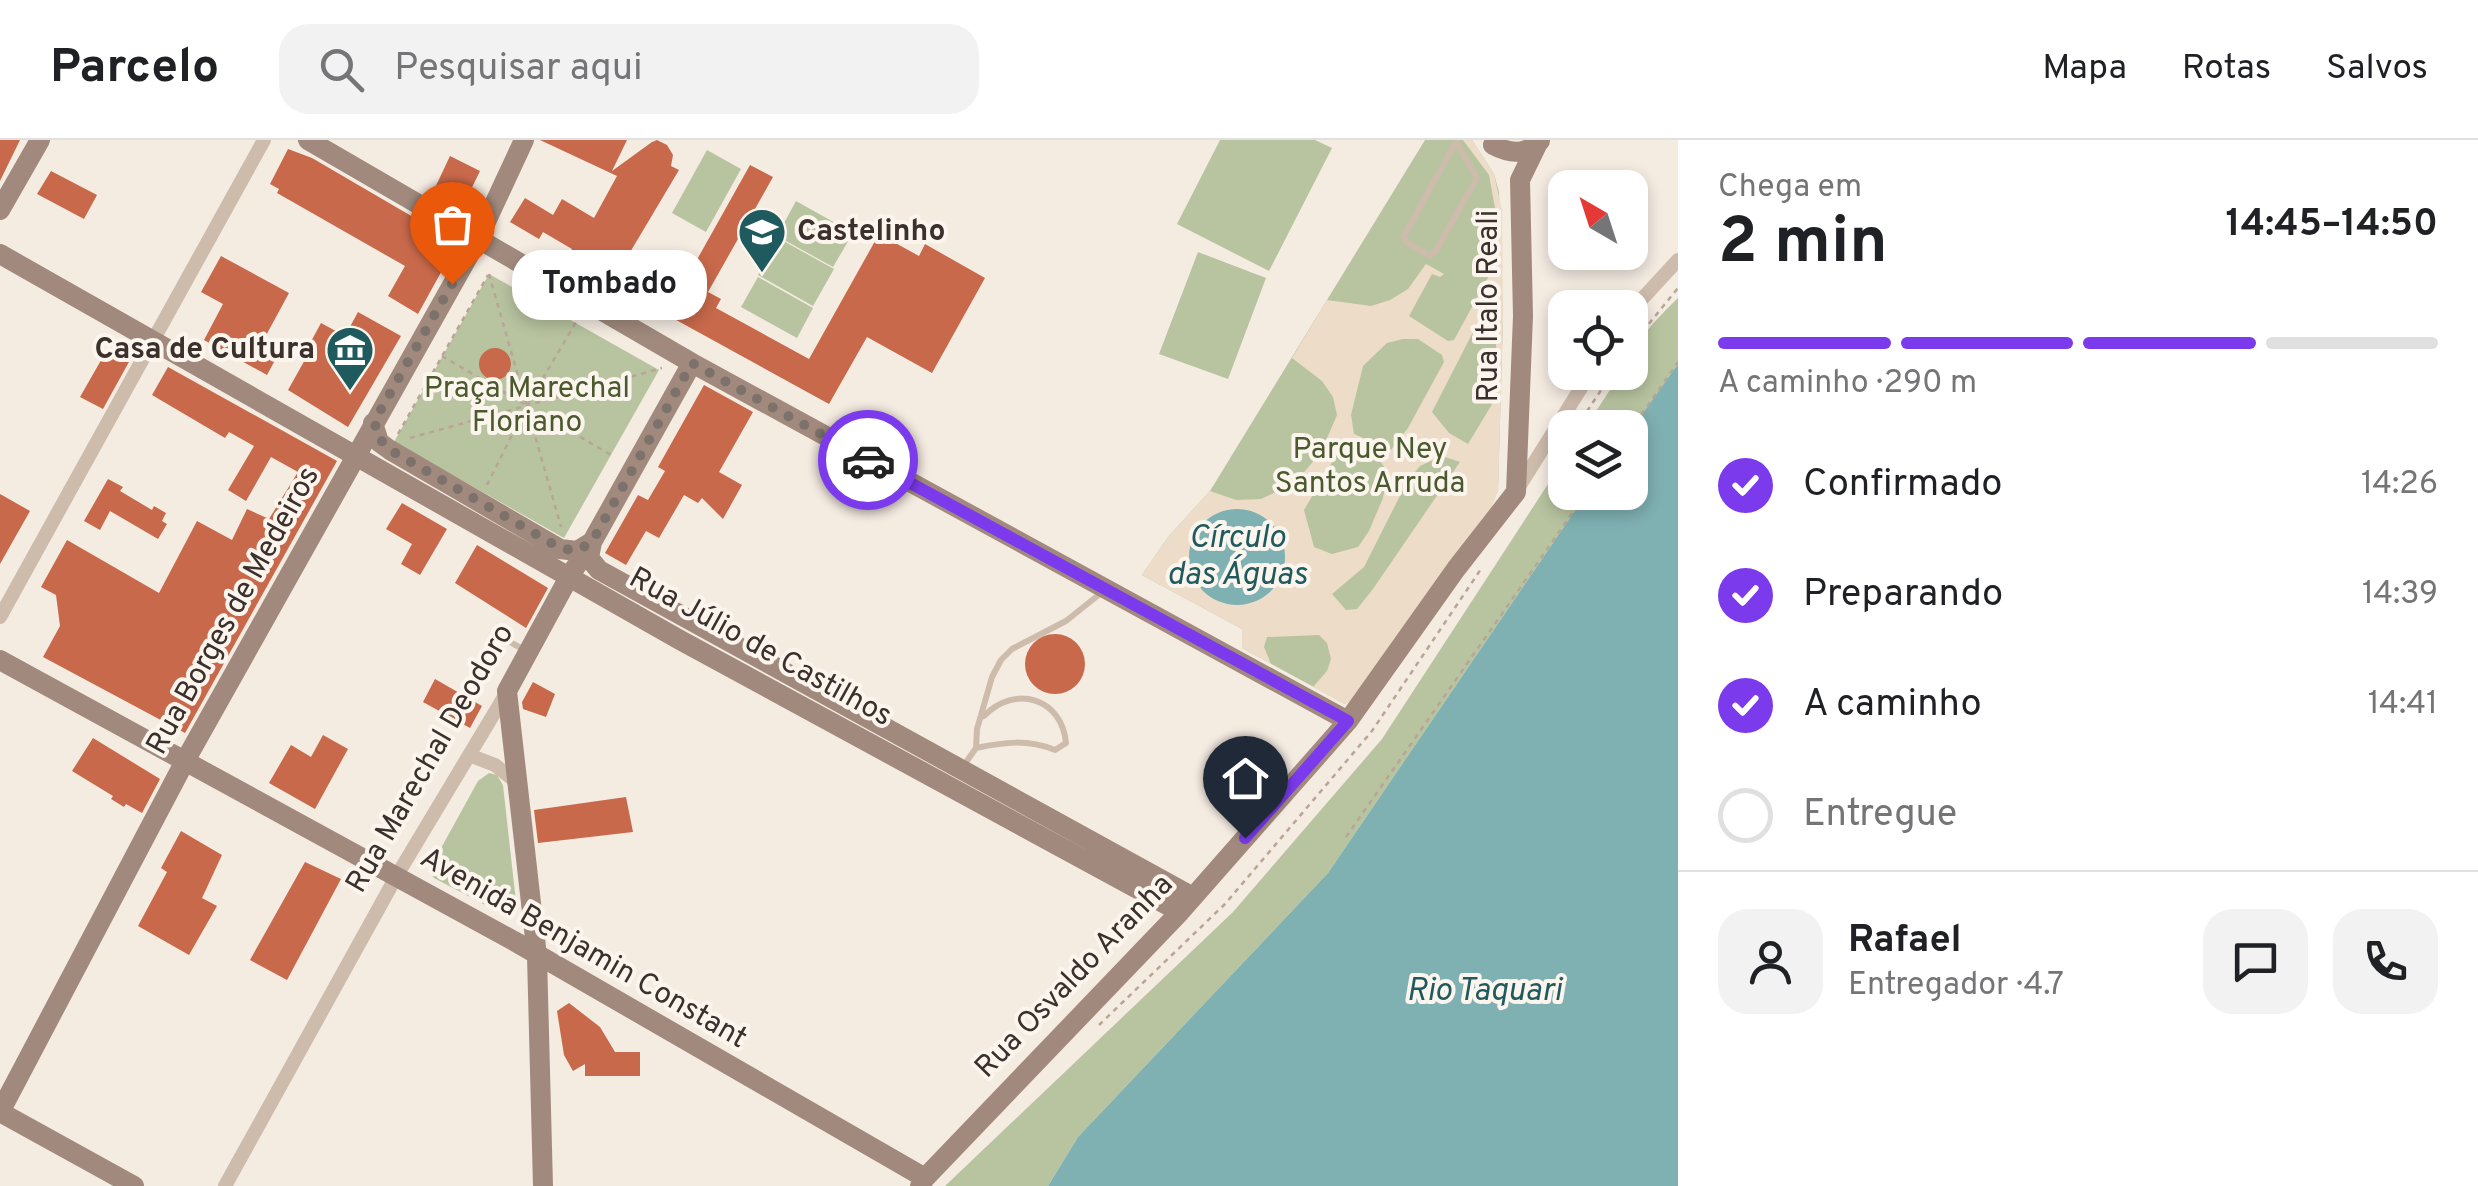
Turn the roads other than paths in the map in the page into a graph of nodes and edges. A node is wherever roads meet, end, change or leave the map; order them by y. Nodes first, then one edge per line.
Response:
1 (40, 140) edge
2 (264, 140) edge
3 (308, 140) edge
4 (524, 140) edge
5 (1456, 141) edge
6 (1491, 142) edge
7 (1539, 143) edge
8 (1520, 180) junction
9 (0, 210) edge
10 (478, 240) junction
11 (0, 254) edge
12 (1678, 260) edge
13 (1648, 292) edge
14 (154, 342) junction
15 (686, 360) junction
16 (1579, 390) edge
17 (373, 423) junction
18 (354, 455) junction
19 (1516, 492) junction
20 (592, 542) junction
21 (569, 576) junction
22 (1105, 589) junction
23 (0, 617) edge
24 (690, 620) junction
25 (500, 637) dead end
26 (680, 640) junction
27 (528, 652) junction
28 (0, 660) edge
29 (508, 691) junction
30 (827, 708) junction
31 (982, 718) junction
32 (1348, 721) junction
33 (976, 748) junction
34 (469, 755) junction
35 (185, 761) junction
36 (956, 778) junction
37 (516, 781) junction
38 (396, 877) junction
39 (533, 902) junction
40 (1187, 905) junction
41 (514, 941) junction
42 (538, 966) junction
43 (0, 1112) edge
44 (922, 1182) edge
45 (134, 1186) edge
46 (225, 1186) edge
47 (542, 1186) edge

1 - 9 street
2 - 14 street
3 - 10 street
4 - 10 street, Rua Borges de Medeiros
5 - 5 lane
6 - 7 street
6 - 8 street, Rua Italo Reali
7 - 8 street, Rua Italo Reali
8 - 19 street, Rua Italo Reali
10 - 15 street
10 - 17 street, Rua Borges de Medeiros
11 - 14 street, Rua Júlio de Castilhos
12 - 13 street
14 - 18 street, Rua Júlio de Castilhos
14 - 23 street
15 - 20 street, Rua Marechal Deodoro
15 - 22 street
16 - 19 street, Rua Osvaldo Aranha
17 - 18 street, Rua Borges de Medeiros
17 - 20 street
18 - 21 street, Rua Júlio de Castilhos
18 - 35 street, Rua Borges de Medeiros
19 - 32 street, Rua Osvaldo Aranha
20 - 21 street, Rua Marechal Deodoro
20 - 24 street, Rua Júlio de Castilhos
21 - 26 street, Rua Júlio de Castilhos
21 - 27 street, Rua Marechal Deodoro
22 - 31 lane
22 - 32 street
24 - 26 street
24 - 30 street, Rua Júlio de Castilhos
25 - 27 lane
26 - 30 street, Rua Júlio de Castilhos
27 - 29 street, Rua Marechal Deodoro
28 - 35 street, Avenida Benjamin Constant
29 - 34 street, Rua Marechal Deodoro
29 - 37 street
30 - 36 street, Rua Júlio de Castilhos
31 - 33 lane
31 - 33 lane
32 - 40 street, Rua Osvaldo Aranha
33 - 36 lane
34 - 37 street
34 - 38 street, Rua Marechal Deodoro
35 - 38 street, Avenida Benjamin Constant
35 - 43 street, Rua Borges de Medeiros
36 - 40 street, Rua Júlio de Castilhos
37 - 39 street
38 - 41 street, Avenida Benjamin Constant
38 - 46 street, Rua Marechal Deodoro
39 - 41 street
39 - 42 street
40 - 44 street, Rua Osvaldo Aranha
41 - 42 street
42 - 44 street, Avenida Benjamin Constant
42 - 47 street
43 - 45 street

